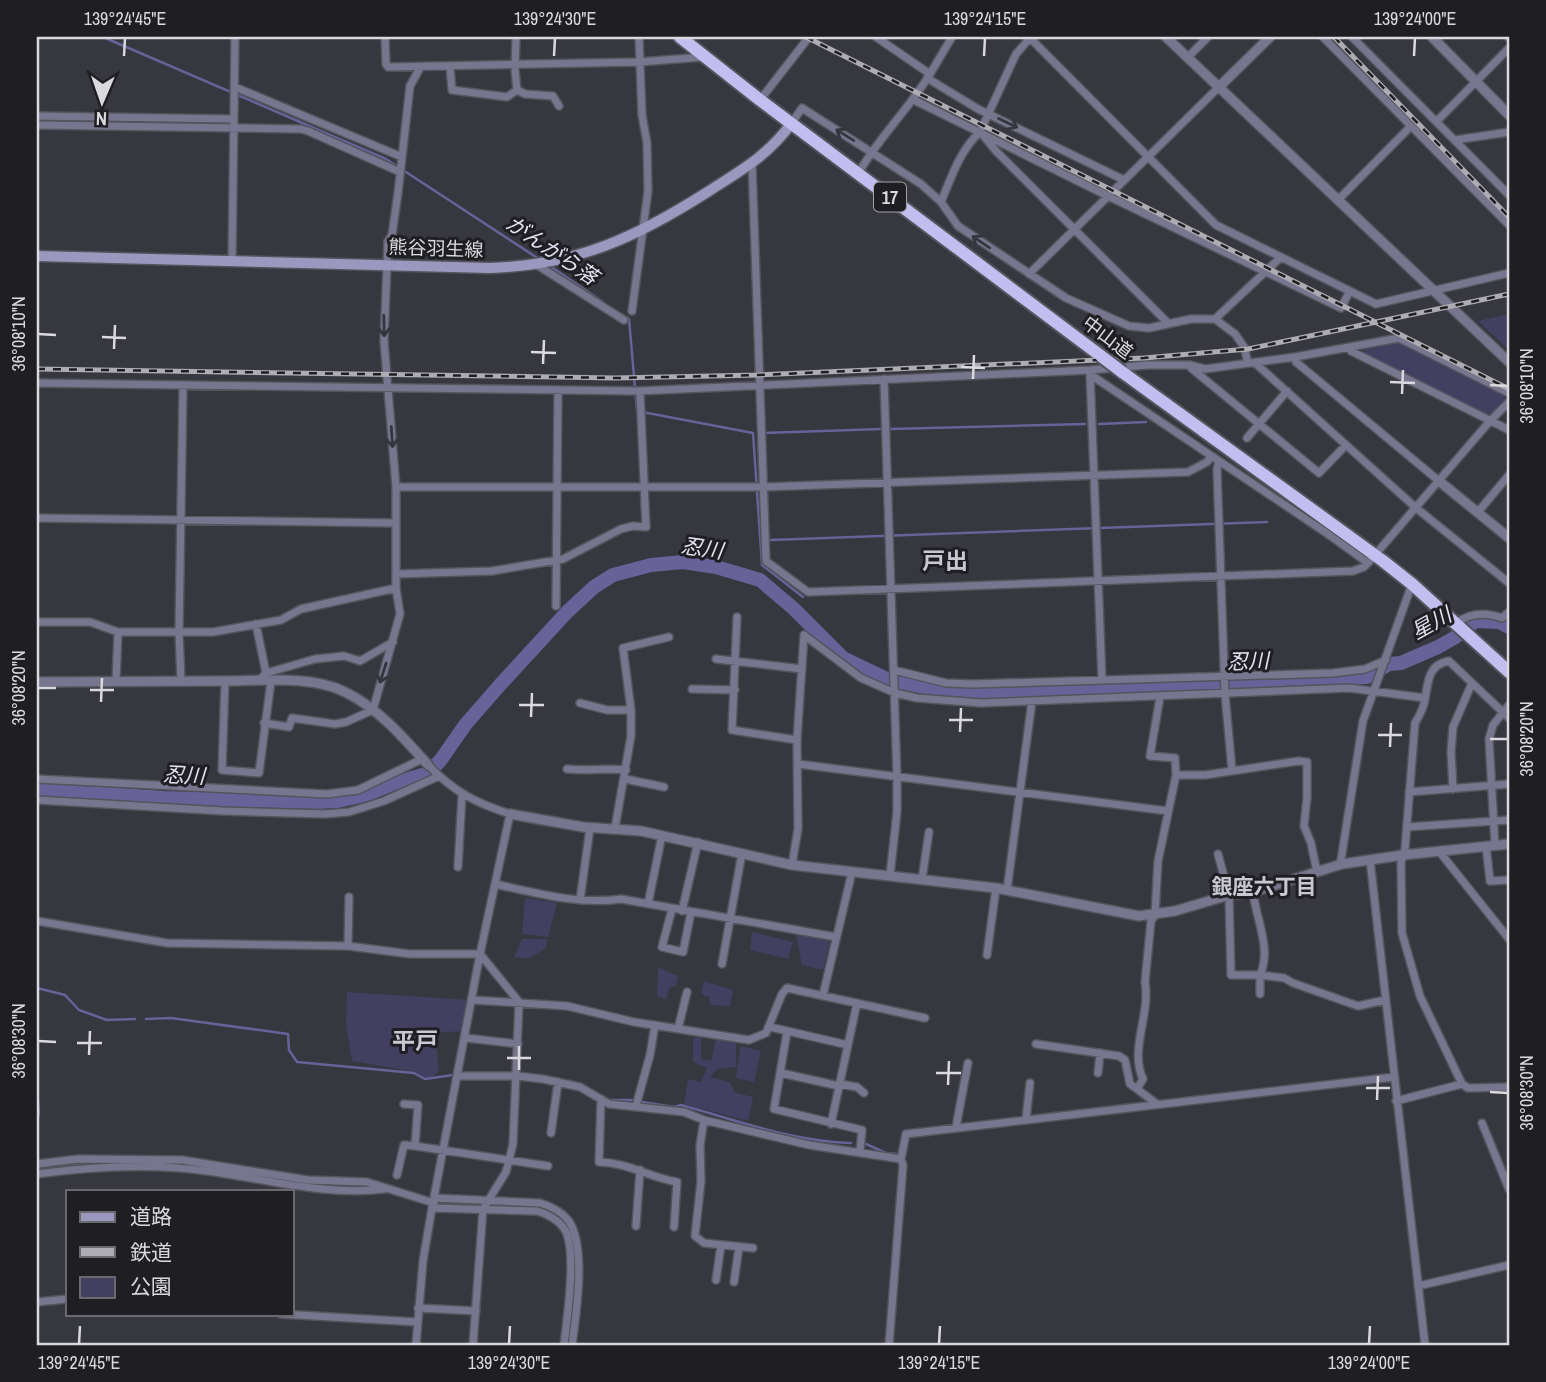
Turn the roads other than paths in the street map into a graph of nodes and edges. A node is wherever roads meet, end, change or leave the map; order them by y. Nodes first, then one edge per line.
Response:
1 (235, 37) edge
2 (385, 37) edge
3 (516, 37) edge
4 (639, 37) edge
5 (680, 37) edge
6 (809, 37) edge
7 (876, 37) edge
8 (951, 37) edge
9 (1031, 37) edge
10 (1166, 37) edge
11 (1208, 37) edge
12 (1270, 37) edge
13 (1323, 37) edge
14 (1352, 37) edge
15 (1432, 37) edge
16 (1509, 48) edge
17 (704, 57) junction
18 (1188, 57) junction
19 (639, 62) junction
20 (516, 64) junction
21 (450, 67) junction
22 (420, 68) junction
23 (929, 76) junction
24 (1476, 81) junction
25 (1219, 86) junction
26 (235, 88) junction
27 (517, 90) junction
28 (760, 100) junction
29 (914, 100) junction
30 (559, 106) dead end
31 (989, 114) junction
32 (1509, 115) edge
33 (37, 117) edge
34 (312, 121) junction
35 (1437, 121) junction
36 (234, 123) junction
37 (791, 124) junction
38 (37, 125) edge
39 (1411, 126) junction
40 (308, 130) junction
41 (980, 132) junction
42 (1509, 132) edge
43 (1455, 140) junction
44 (871, 151) junction
45 (1148, 157) junction
46 (752, 163) junction
47 (401, 164) junction
48 (858, 174) junction
49 (1124, 180) junction
50 (1509, 195) edge
51 (1108, 196) junction
52 (1338, 200) junction
53 (941, 202) junction
54 (1509, 225) edge
55 (1074, 230) junction
56 (641, 231) junction
57 (37, 256) edge
58 (1281, 257) junction
59 (232, 262) junction
60 (388, 264) junction
61 (538, 265) junction
62 (1265, 272) junction
63 (1509, 273) edge
64 (1029, 274) junction
65 (1433, 290) junction
66 (1350, 291) junction
67 (632, 311) dead end
68 (1214, 319) junction
69 (624, 320) dead end
70 (1167, 322) junction
71 (1350, 348) junction
72 (1294, 358) junction
73 (1509, 362) edge
74 (1252, 363) junction
75 (1190, 365) junction
76 (1090, 373) junction
77 (884, 379) junction
78 (37, 383) edge
79 (759, 384) junction
80 (183, 386) junction
81 (389, 387) junction
82 (558, 390) junction
83 (637, 391) junction
84 (1287, 391) junction
85 (1509, 393) edge
86 (1509, 402) edge
87 (1490, 421) junction
88 (1259, 424) junction
89 (1509, 430) edge
90 (1247, 438) dead end
91 (1346, 445) junction
92 (1211, 457) junction
93 (1219, 462) junction
94 (1509, 475) edge
95 (1093, 476) junction
96 (1439, 481) junction
97 (887, 483) junction
98 (557, 486) junction
99 (396, 487) junction
100 (645, 487) junction
101 (762, 487) junction
102 (1416, 507) junction
103 (1478, 512) junction
104 (37, 518) edge
105 (182, 520) junction
106 (395, 523) junction
107 (1509, 538) edge
108 (1371, 559) junction
109 (556, 560) junction
110 (396, 573) junction
111 (1221, 577) junction
112 (1098, 582) junction
113 (1509, 583) edge
114 (1412, 584) junction
115 (396, 588) junction
116 (891, 589) junction
117 (556, 606) dead end
118 (1509, 612) edge
119 (737, 617) dead end
120 (1506, 620) edge
121 (1454, 621) junction
122 (37, 622) edge
123 (256, 624) junction
124 (118, 632) junction
125 (179, 634) junction
126 (668, 637) dead end
127 (393, 641) junction
128 (716, 659) dead end
129 (736, 662) junction
130 (1385, 662) junction
131 (802, 669) junction
132 (894, 672) junction
133 (1509, 672) edge
134 (1224, 676) junction
135 (268, 677) junction
136 (1102, 680) junction
137 (181, 681) junction
138 (225, 681) junction
139 (37, 682) edge
140 (116, 682) junction
141 (1472, 683) junction
142 (692, 689) dead end
143 (735, 690) junction
144 (895, 691) junction
145 (1372, 691) junction
146 (1225, 692) junction
147 (1160, 696) junction
148 (1425, 698) junction
149 (1032, 701) junction
150 (580, 703) dead end
151 (1509, 705) edge
152 (373, 710) junction
153 (631, 710) junction
154 (1502, 712) junction
155 (1509, 718) edge
156 (264, 723) junction
157 (797, 740) junction
158 (425, 762) junction
159 (798, 764) junction
160 (567, 769) dead end
161 (1232, 770) junction
162 (437, 775) junction
163 (626, 775) junction
164 (1176, 775) junction
165 (897, 777) junction
166 (37, 779) edge
167 (1509, 784) edge
168 (1492, 786) junction
169 (664, 787) dead end
170 (1452, 789) junction
171 (1021, 792) junction
172 (1409, 792) junction
173 (463, 795) junction
174 (37, 800) edge
175 (1168, 811) junction
176 (510, 814) junction
177 (1509, 820) edge
178 (1493, 821) junction
179 (1407, 827) junction
180 (590, 828) junction
181 (615, 828) junction
182 (929, 832) dead end
183 (662, 835) junction
184 (698, 842) junction
185 (1509, 844) edge
186 (1491, 846) junction
187 (1442, 850) junction
188 (742, 853) junction
189 (1218, 854) dead end
190 (1403, 855) junction
191 (1370, 860) junction
192 (1342, 864) junction
193 (792, 865) junction
194 (458, 867) dead end
195 (852, 872) junction
196 (1317, 872) junction
197 (890, 875) junction
198 (922, 879) junction
199 (1509, 880) edge
200 (495, 884) junction
201 (996, 888) junction
202 (1007, 890) junction
203 (1253, 892) junction
204 (1229, 895) junction
205 (349, 897) dead end
206 (580, 900) junction
207 (648, 904) junction
208 (672, 909) junction
209 (687, 911) junction
210 (1155, 915) junction
211 (730, 920) junction
212 (37, 921) edge
213 (836, 937) junction
214 (1509, 939) edge
215 (348, 946) junction
216 (480, 954) junction
217 (987, 955) dead end
218 (722, 964) dead end
219 (1260, 975) junction
220 (687, 992) dead end
221 (1260, 994) dead end
222 (822, 995) junction
223 (473, 1000) junction
224 (1385, 1000) junction
225 (519, 1002) junction
226 (857, 1003) junction
227 (925, 1018) dead end
228 (655, 1025) junction
229 (770, 1027) junction
230 (678, 1029) junction
231 (787, 1032) junction
232 (466, 1038) junction
233 (517, 1044) junction
234 (1036, 1044) dead end
235 (848, 1045) junction
236 (1100, 1053) junction
237 (968, 1063) dead end
238 (781, 1073) junction
239 (1098, 1073) dead end
240 (458, 1076) junction
241 (517, 1076) junction
242 (1394, 1077) junction
243 (558, 1082) junction
244 (1030, 1083) dead end
245 (1462, 1084) junction
246 (839, 1085) junction
247 (1509, 1087) edge
248 (1137, 1089) junction
249 (864, 1093) dead end
250 (601, 1099) junction
251 (1396, 1101) junction
252 (404, 1104) dead end
253 (1158, 1104) junction
254 (636, 1105) junction
255 (1026, 1119) junction
256 (704, 1120) junction
257 (1482, 1123) dead end
258 (831, 1124) junction
259 (956, 1127) junction
260 (551, 1133) dead end
261 (415, 1146) junction
262 (444, 1150) junction
263 (860, 1151) junction
264 (901, 1158) junction
265 (510, 1159) junction
266 (37, 1164) edge
267 (181, 1165) junction
268 (548, 1166) dead end
269 (640, 1170) junction
270 (37, 1174) edge
271 (397, 1175) dead end
272 (1509, 1189) edge
273 (489, 1200) junction
274 (434, 1203) junction
275 (483, 1209) junction
276 (636, 1226) dead end
277 (674, 1227) dead end
278 (721, 1245) junction
279 (739, 1247) junction
280 (753, 1248) dead end
281 (1509, 1265) edge
282 (716, 1280) dead end
283 (734, 1282) dead end
284 (1418, 1286) junction
285 (66, 1299) edge
286 (37, 1302) edge
287 (418, 1308) junction
288 (476, 1311) junction
289 (294, 1315) edge
290 (417, 1322) junction
291 (416, 1345) edge
292 (473, 1345) edge
293 (564, 1345) edge
294 (572, 1345) edge
295 (888, 1345) edge
296 (1425, 1345) edge

1 - 26 street
2 - 22 street
3 - 20 street
4 - 19 street
5 - 17 highway, 中山道 / 17
6 - 28 street
7 - 23 street
8 - 23 street
9 - 31 street
9 - 45 street
10 - 18 street
11 - 18 street
12 - 25 street
13 - 39 street
14 - 35 street
15 - 24 street
16 - 24 street
17 - 19 street
17 - 28 highway, 中山道 / 17
18 - 25 street
19 - 20 street
19 - 56 street
20 - 21 street
20 - 27 street
21 - 22 street
21 - 27 street
22 - 47 street
23 - 29 street
23 - 31 street
24 - 32 street
24 - 35 street
25 - 45 street
25 - 52 street
26 - 34 street
26 - 36 street
27 - 30 street
28 - 37 highway, 中山道 / 17
29 - 41 street
29 - 44 street
31 - 41 street
31 -> 49 street
33 - 36 street
34 - 40 street
34 - 47 street
35 - 43 street
36 - 38 street
36 - 40 street
36 - 59 street
44 -> 37 street
37 - 46 main road, 熊谷羽生線
37 - 48 highway, 中山道 / 17
39 - 52 street
39 - 54 street
40 - 47 street
41 - 51 street
41 - 53 street
41 - 55 street
42 - 43 street
43 - 50 street
44 - 48 street
44 - 53 street
45 - 49 street
45 - 58 street
46 - 56 main road, 熊谷羽生線
46 - 79 street
47 - 60 street
48 - 108 highway, 中山道 / 17, bridge
49 - 51 street
51 - 55 street
51 - 62 street
52 - 65 street
64 -> 53 street
55 - 64 street
55 - 70 street
56 - 61 main road, 熊谷羽生線
56 - 67 street
57 - 59 main road, 熊谷羽生線
58 - 62 street
58 - 66 street
59 - 60 main road, 熊谷羽生線
60 - 61 main road, 熊谷羽生線
60 -> 81 street
61 - 69 street
62 - 66 street
62 - 68 street
63 - 65 street
64 - 70 street
65 - 66 street
65 - 73 street
68 - 70 street
68 - 74 street
71 - 72 street
71 - 85 street
71 - 87 street
72 - 74 street
72 - 96 street
74 - 75 street
74 - 84 street
75 - 76 street
75 - 88 street
76 - 77 street
76 - 92 street
76 - 95 street
77 - 79 street
77 - 97 street
78 - 80 street
79 - 83 street
79 - 101 street
80 - 81 street
80 - 105 street
81 - 82 street
81 -> 99 street
82 - 83 street
82 - 98 street
83 - 100 street
84 - 88 street
84 - 91 street
86 - 87 street
87 - 89 street
87 - 96 street
88 - 90 street
88 - 91 street
91 - 102 street
92 - 93 street
92 - 95 street
93 - 108 street
93 - 111 street
94 - 103 street
95 - 97 street
95 - 112 street
96 - 102 street
96 - 103 street
97 - 101 street
97 - 116 street
98 - 99 street
98 - 100 street
98 - 109 street
99 - 106 street
100 - 101 street
100 - 109 street
101 - 116 street
102 - 108 street
102 - 113 street
103 - 107 street
104 - 105 street
105 - 106 street
105 - 125 street
106 - 110 street
108 - 111 street
108 - 114 highway, 中山道 / 17
109 - 110 street
109 - 117 street
110 - 115 street
111 - 112 street
111 - 134 street
112 - 116 street
112 - 136 street
114 - 121 highway, 中山道 / 17
114 - 130 street
115 - 123 street
115 - 127 street
116 - 132 street
118 - 120 street
119 - 129 street
120 - 121 street
121 - 133 highway, 中山道 / 17
122 - 124 street
123 - 125 street
123 - 135 street
124 - 125 street
124 - 140 street
125 - 137 street
126 - 153 street
127 - 135 street
127 -> 152 street
128 - 129 street
129 - 131 street
129 - 143 street
130 - 134 street
130 - 145 street
131 - 144 street
131 - 157 street
132 - 136 street
132 - 144 street
134 - 136 street
134 - 146 street
135 - 138 street
135 - 152 street
135 - 156 street
137 - 138 street
137 - 140 street
138 - 156 street
139 - 140 street
141 - 148 street
141 - 154 street
141 - 170 street
142 - 143 street
143 - 157 street
144 - 149 street
144 - 165 street
145 - 146 street
145 - 148 street
145 - 192 street
146 - 147 street
146 - 161 street
147 - 149 street
147 - 164 street
148 - 172 street
149 - 171 street
150 - 153 street
151 - 154 street
152 - 156 street
152 - 158 street
153 - 163 street
154 - 155 street
154 - 168 street
157 - 159 street
158 - 162 street
158 - 166 street
159 - 165 street
159 - 193 street
160 - 163 street
161 - 164 street
161 - 196 street
162 - 173 street
162 - 174 street
163 - 169 street
163 - 181 street
164 - 175 street
165 - 171 street
165 - 197 street
167 - 168 street
168 - 170 street
168 - 178 street
170 - 172 street
171 - 175 street
171 - 202 street
172 - 179 street
173 - 176 street
173 - 194 street
175 - 210 street
176 - 180 street
176 - 200 street
177 - 178 street
178 - 179 street
178 - 186 street
179 - 190 street
180 - 181 street
180 - 206 street
181 - 183 street
182 - 198 street
183 - 184 street
183 - 207 street
184 - 188 street
184 - 209 street
185 - 186 street
186 - 187 street
186 - 199 street
187 - 190 street
187 - 214 street
188 - 193 street
188 - 211 street
189 - 204 street
190 - 191 street
190 - 245 street
191 - 192 street
191 - 224 street
192 - 196 street
193 - 195 street
195 - 197 street
195 - 213 street
196 - 203 street
197 - 198 street
198 - 201 street
200 - 206 street
200 - 216 street
201 - 202 street
201 - 217 street
202 - 210 street
203 - 204 street
203 - 219 street
204 - 210 street
204 - 219 street
205 - 215 street
206 - 207 street
207 - 208 street
208 - 209 street
208 - 209 street
209 - 211 street
210 - 248 street
211 - 213 street
211 - 218 street
212 - 215 street
213 - 222 street
215 - 216 street
216 - 223 street
216 - 225 street
219 - 221 street
219 - 224 street
220 - 230 street
222 - 226 street
222 - 229 street
223 - 225 street
223 - 232 street
224 - 242 street
225 - 228 street
225 - 233 street
226 - 227 street
226 - 235 street
228 - 230 street
228 - 254 street
229 - 230 street
229 - 231 street
231 - 235 street
231 - 238 street
232 - 233 street
232 - 240 street
233 - 241 street
234 - 236 street
235 - 246 street
236 - 239 street
236 - 248 street
237 - 259 street
238 - 246 street
238 - 258 street
240 - 241 street
240 - 262 street
241 - 243 street
241 - 265 street
242 - 251 street
242 - 253 street
243 - 250 street
243 - 260 street
244 - 255 street
245 - 247 street
245 - 251 street
246 - 249 street
246 - 258 street
248 - 253 street
250 - 254 street
250 - 269 street
251 - 284 street
252 - 261 street
253 - 255 street
254 - 256 street
255 - 259 street
256 - 263 street
256 - 278 street
257 - 272 street
258 - 263 street
259 - 264 street
261 - 262 street
261 - 271 street
262 - 265 street
262 - 274 street
263 - 264 street
264 - 295 street
265 - 268 street
265 - 273 street
266 - 267 street
267 - 270 street
267 - 274 street
269 - 276 street
269 - 277 street
273 - 274 street
273 - 275 street
273 - 294 street
274 - 275 street
274 - 287 street
275 - 288 street
275 - 293 street
278 - 279 street
278 - 282 street
279 - 280 street
279 - 283 street
281 - 284 street
284 - 296 street
285 - 286 street
287 - 288 street
287 - 290 street
288 - 292 street
289 - 290 street
290 - 291 street

